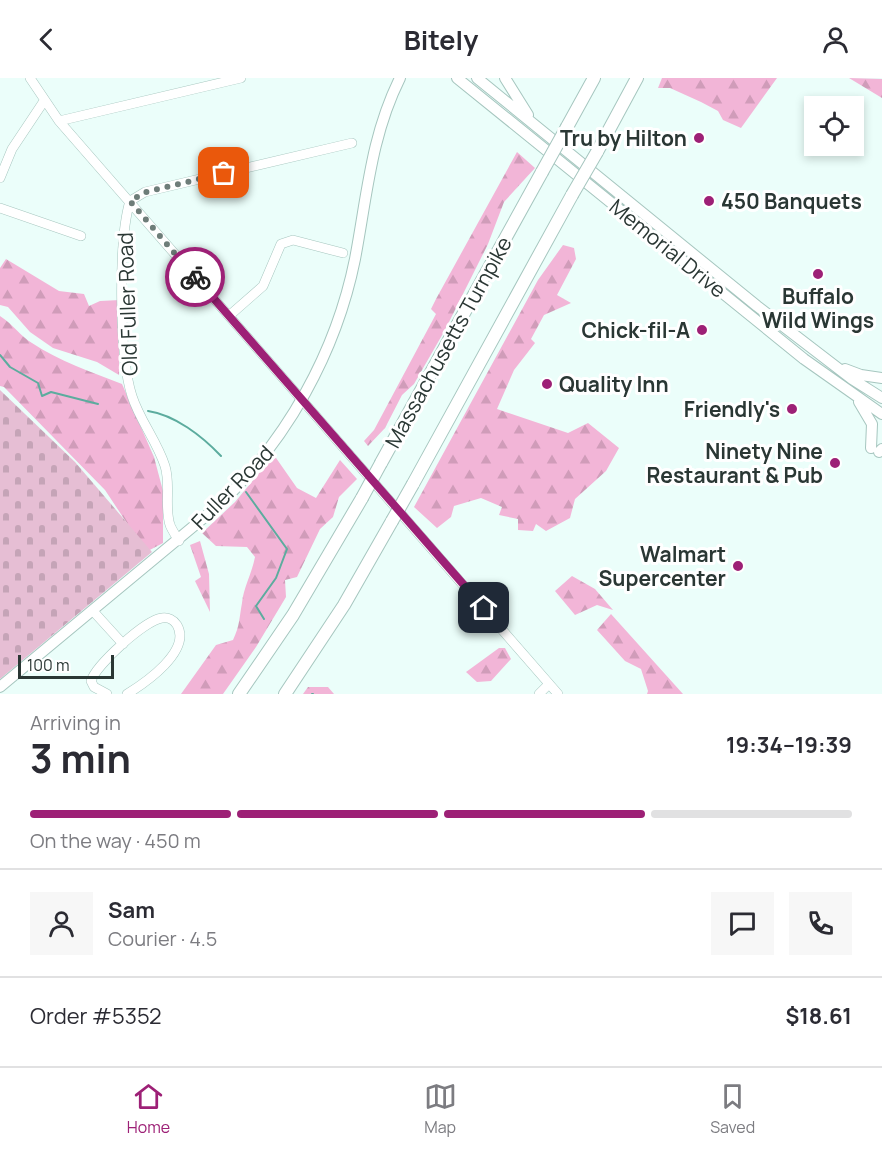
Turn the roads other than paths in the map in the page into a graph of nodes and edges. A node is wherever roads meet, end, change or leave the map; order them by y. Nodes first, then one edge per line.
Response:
1 (30, 78) edge
2 (241, 78) edge
3 (400, 78) edge
4 (457, 78) edge
5 (477, 78) edge
6 (505, 78) edge
7 (594, 78) edge
8 (637, 78) edge
9 (644, 78) edge
10 (44, 101) junction
11 (615, 117) junction
12 (60, 121) junction
13 (539, 129) junction
14 (352, 143) dead end
15 (0, 178) edge
16 (130, 201) junction
17 (0, 208) edge
18 (81, 236) dead end
19 (343, 253) dead end
20 (718, 278) junction
21 (230, 315) junction
22 (832, 364) junction
23 (882, 378) edge
24 (854, 395) junction
25 (882, 398) edge
26 (302, 399) junction
27 (882, 414) edge
28 (877, 449) edge
29 (179, 541) junction
30 (93, 611) junction
31 (123, 644) junction
32 (549, 684) junction
33 (0, 687) edge
34 (107, 694) edge
35 (127, 694) edge
36 (239, 694) edge
37 (285, 694) edge
38 (539, 694) edge
39 (558, 694) edge

1 - 10 street
2 - 12 street
3 - 26 main road, Fuller Road
4 - 20 main road, Memorial Drive
5 - 13 main road, Memorial Drive
6 - 13 main road
7 - 36 highway, Massachusetts Turnpike, bridge
8 - 11 highway, Massachusetts Turnpike
9 - 11 highway
10 - 12 street
10 - 15 street
11 - 37 highway, Massachusetts Turnpike, bridge
12 - 16 street
13 - 20 main road, Memorial Drive
14 - 16 street
16 - 21 street
16 - 29 street, Old Fuller Road
17 - 18 street
19 - 21 street
20 - 22 main road, Memorial Drive
20 - 24 main road, Memorial Drive
21 - 26 street
22 - 23 main road
22 - 25 main road, Memorial Drive
24 - 27 main road, Memorial Drive
24 - 28 main road
26 - 29 main road, Fuller Road
26 - 32 street
29 - 30 main road, Fuller Road
30 - 31 street
30 - 33 main road, Fuller Road
31 - 34 street
31 - 35 street
32 - 38 street
32 - 39 street

